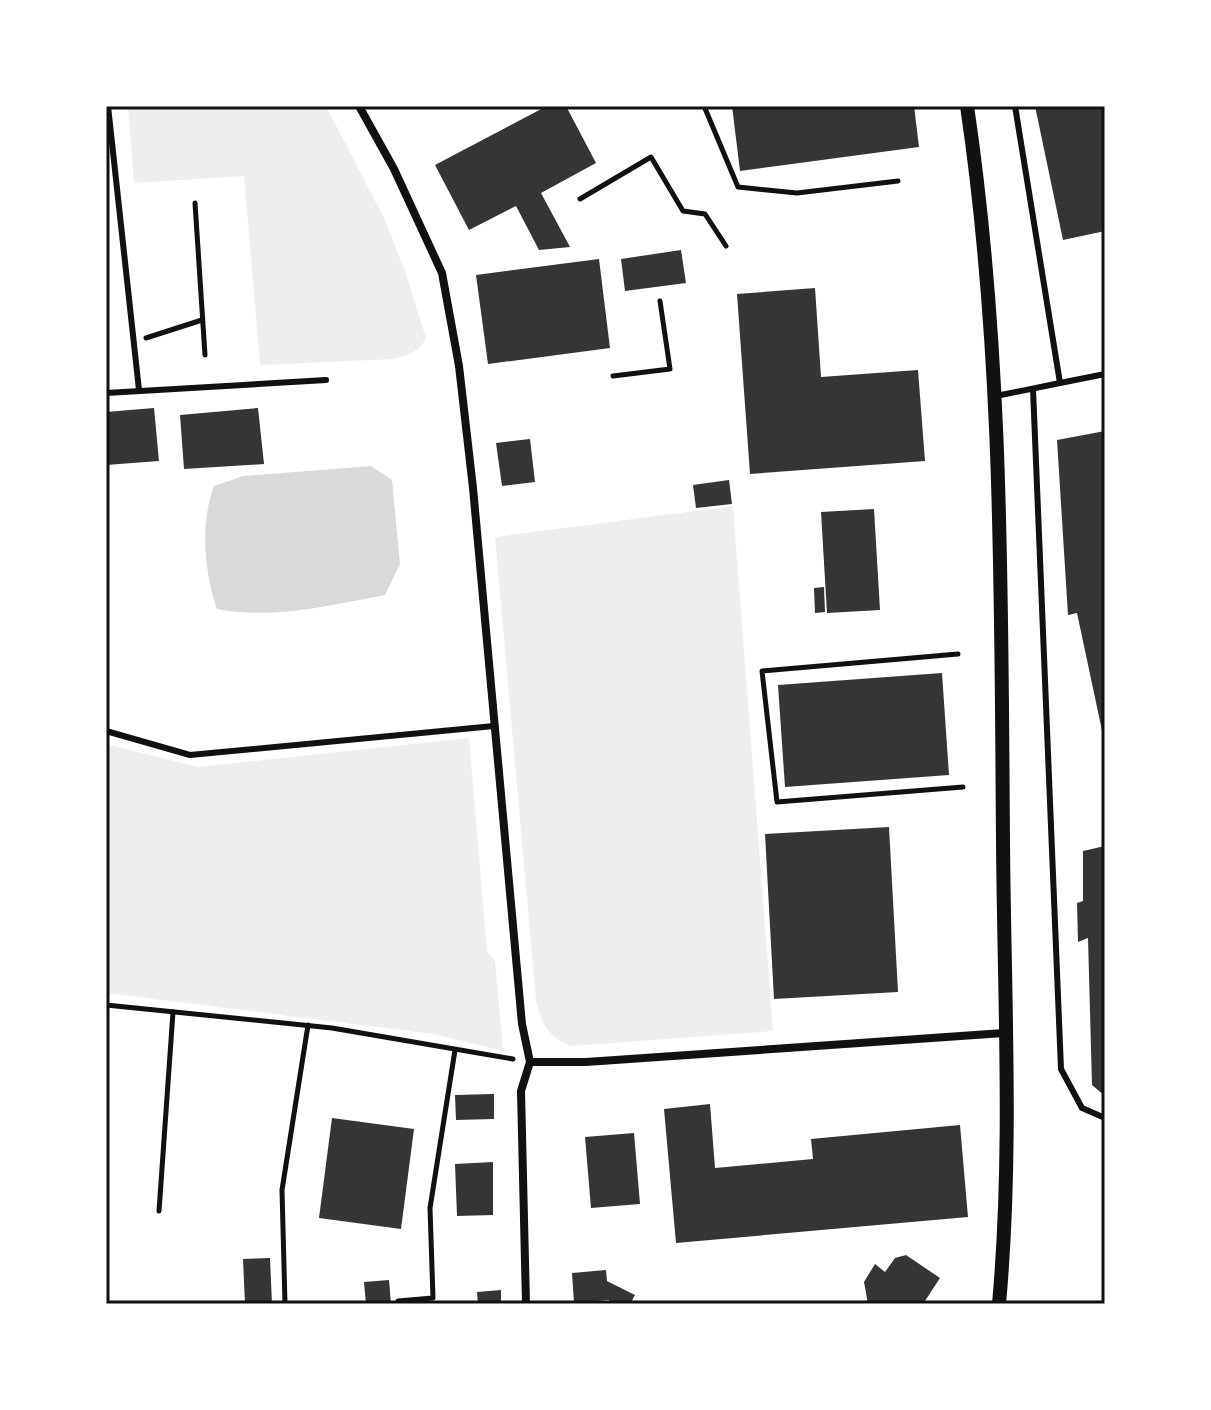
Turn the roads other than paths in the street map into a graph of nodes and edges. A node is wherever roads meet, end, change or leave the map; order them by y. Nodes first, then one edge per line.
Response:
1 (108, 106) edge
2 (359, 106) edge
3 (967, 106) edge
4 (1015, 106) edge
5 (1105, 374) edge
6 (326, 380) dead end
7 (1060, 383) junction
8 (1033, 389) junction
9 (139, 390) junction
10 (106, 393) edge
11 (996, 396) junction
12 (494, 726) junction
13 (106, 731) edge
14 (1004, 1033) junction
15 (530, 1062) junction
16 (1105, 1118) edge
17 (526, 1304) edge
18 (999, 1304) edge

1 - 9 lane
2 - 12 street
3 - 11 street
4 - 7 lane
5 - 7 lane
6 - 9 lane
7 - 8 lane
8 - 11 lane
8 - 16 lane
9 - 10 lane
11 - 14 street
12 - 13 lane
12 - 15 street
14 - 15 street
14 - 18 street
15 - 17 street

